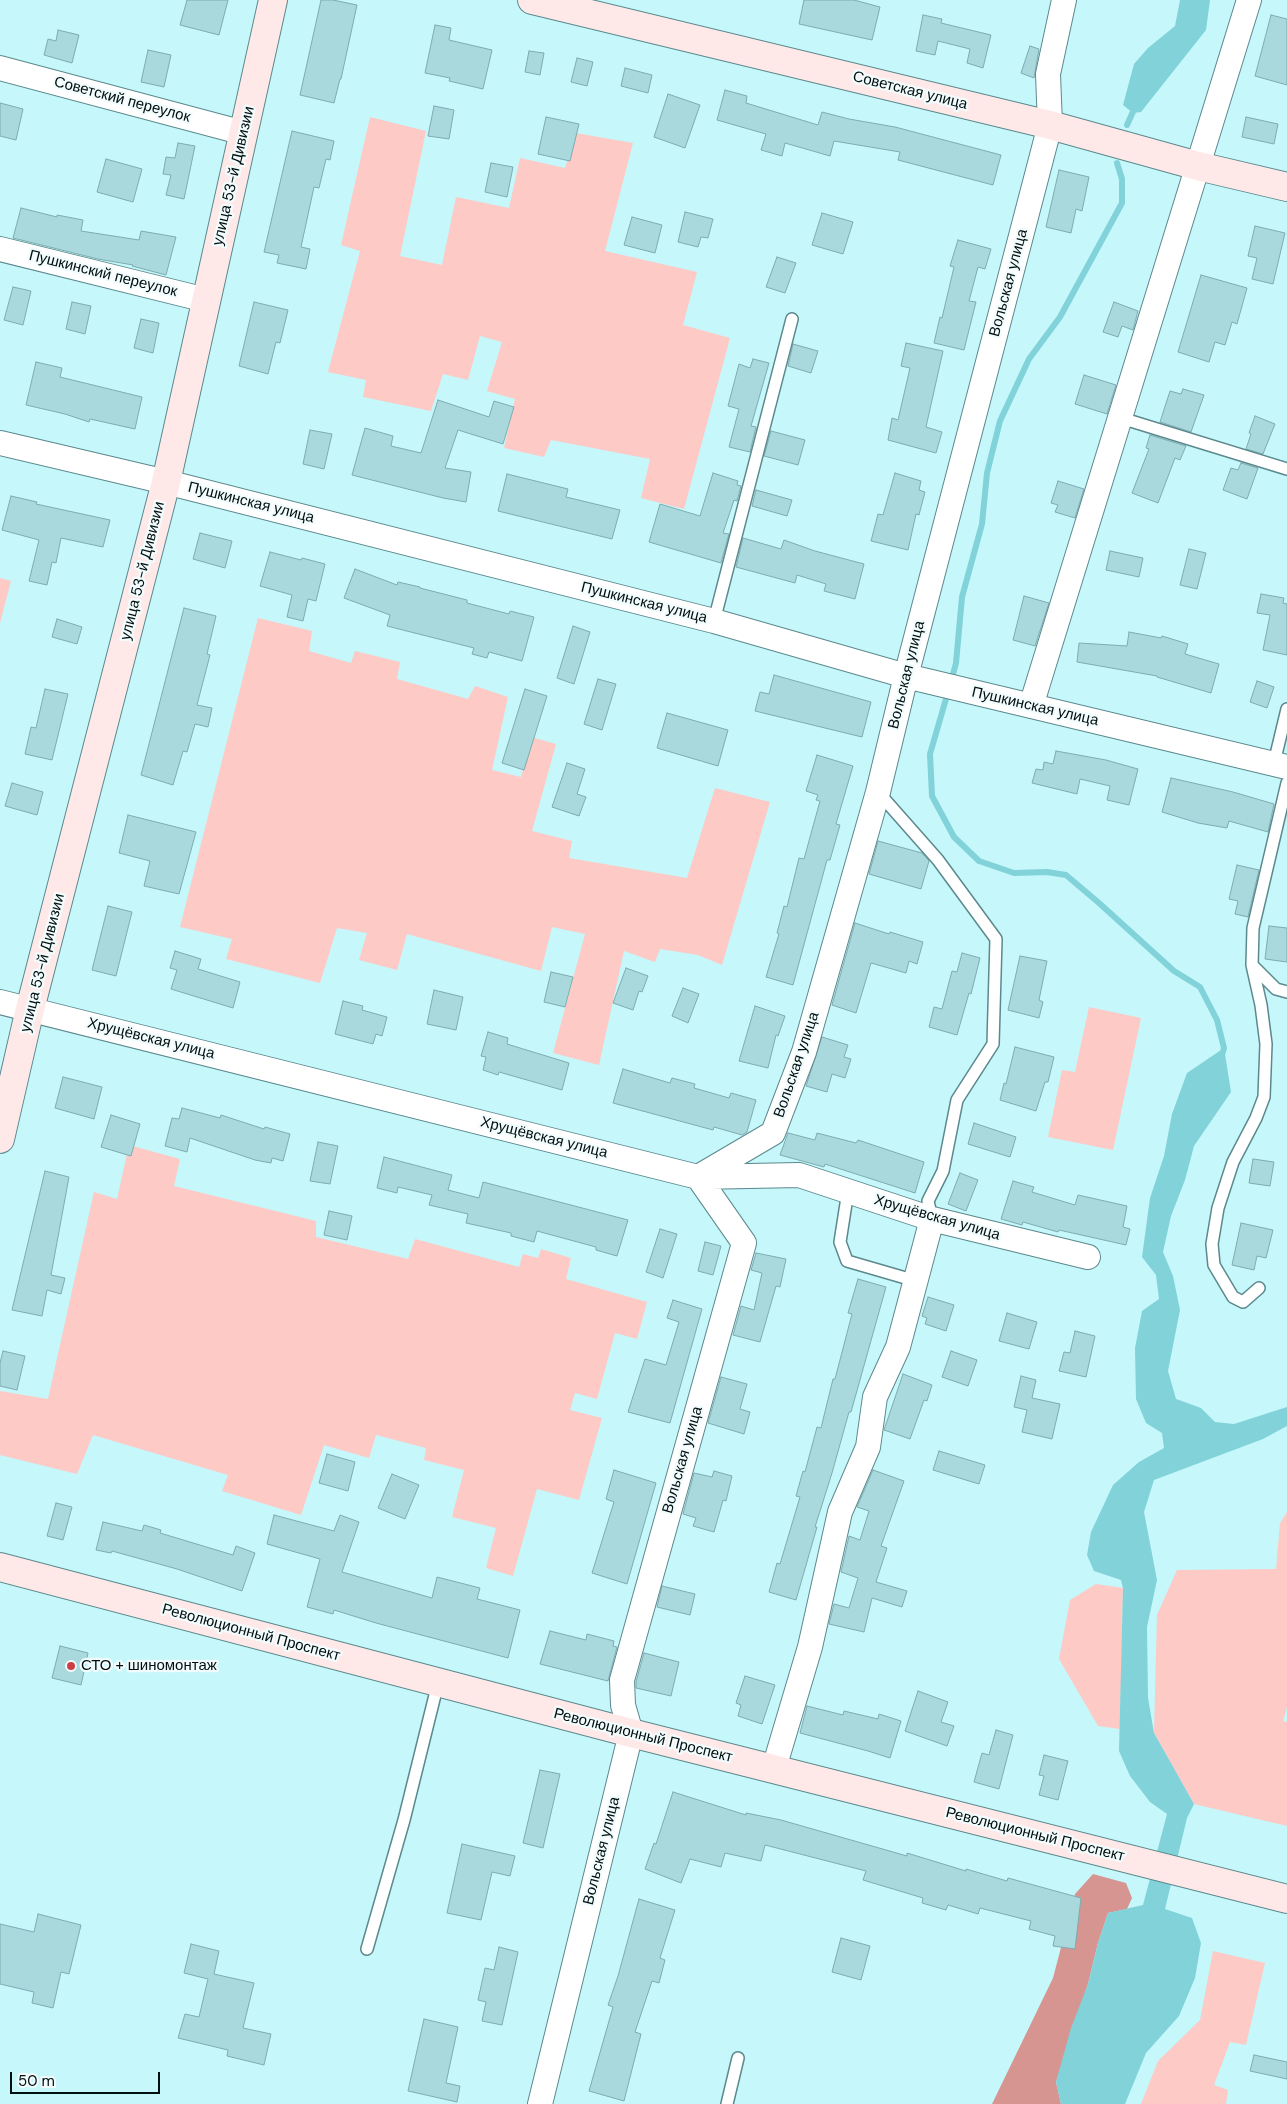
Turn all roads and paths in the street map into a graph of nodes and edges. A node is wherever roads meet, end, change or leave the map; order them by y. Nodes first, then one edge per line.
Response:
1 (274, 0) edge
2 (532, 0) edge
3 (1064, 0) edge
4 (1249, 0) edge
5 (0, 68) edge
6 (1050, 125) junction
7 (244, 133) junction
8 (1198, 166) junction
9 (1287, 187) edge
10 (0, 248) edge
11 (206, 300) junction
12 (792, 319) dead end
13 (1121, 418) junction
14 (0, 443) edge
15 (1287, 469) edge
16 (166, 482) junction
17 (714, 621) junction
18 (906, 676) junction
19 (1031, 706) junction
20 (1287, 709) edge
21 (1283, 771) edge
22 (878, 792) junction
23 (1252, 965) junction
24 (1287, 992) edge
25 (0, 1002) edge
26 (30, 1009) junction
27 (0, 1139) edge
28 (698, 1177) junction
29 (848, 1191) junction
30 (932, 1219) junction
31 (1088, 1258) dead end
32 (916, 1281) junction
33 (1259, 1288) dead end
34 (0, 1567) edge
35 (438, 1683) junction
36 (631, 1734) junction
37 (774, 1768) junction
38 (1287, 1899) edge
39 (367, 1949) dead end
40 (738, 2058) dead end
41 (540, 2104) edge
42 (726, 2104) edge

1 - 7 street, улица 53-й Дивизии
2 - 6 street, Советская улица
3 - 6 street, Вольская улица
4 - 8 street
5 - 7 street, Советский переулок
6 - 8 street, Советская улица
6 - 18 street, Вольская улица
7 - 11 street, улица 53-й Дивизии
8 - 9 street, Советская улица
8 - 13 street
10 - 11 street, Пушкинский переулок
11 - 16 street, улица 53-й Дивизии
12 - 17 lane
13 - 15 lane
13 - 19 street
14 - 16 street, Пушкинская улица
16 - 17 street, Пушкинская улица
16 - 26 street, улица 53-й Дивизии
17 - 18 street, Пушкинская улица
18 - 19 street, Пушкинская улица
18 - 22 street, Вольская улица
19 - 21 street, Пушкинская улица
20 - 21 lane
21 - 23 lane
22 - 28 street, Вольская улица
22 - 30 lane
23 - 24 lane
23 - 33 lane
25 - 26 street, Хрущёвская улица
26 - 27 street, улица 53-й Дивизии
26 - 28 street, Хрущёвская улица
28 - 29 street, Хрущёвская улица
28 - 36 street, Вольская улица
29 - 30 street, Хрущёвская улица
29 - 32 lane
30 - 31 street, Хрущёвская улица
30 - 32 street
32 - 37 street
34 - 35 street, Революционный Проспект
35 - 36 street, Революционный Проспект
35 - 39 lane
36 - 37 street, Революционный Проспект
36 - 41 street, Вольская улица
37 - 38 street, Революционный Проспект
40 - 42 lane

